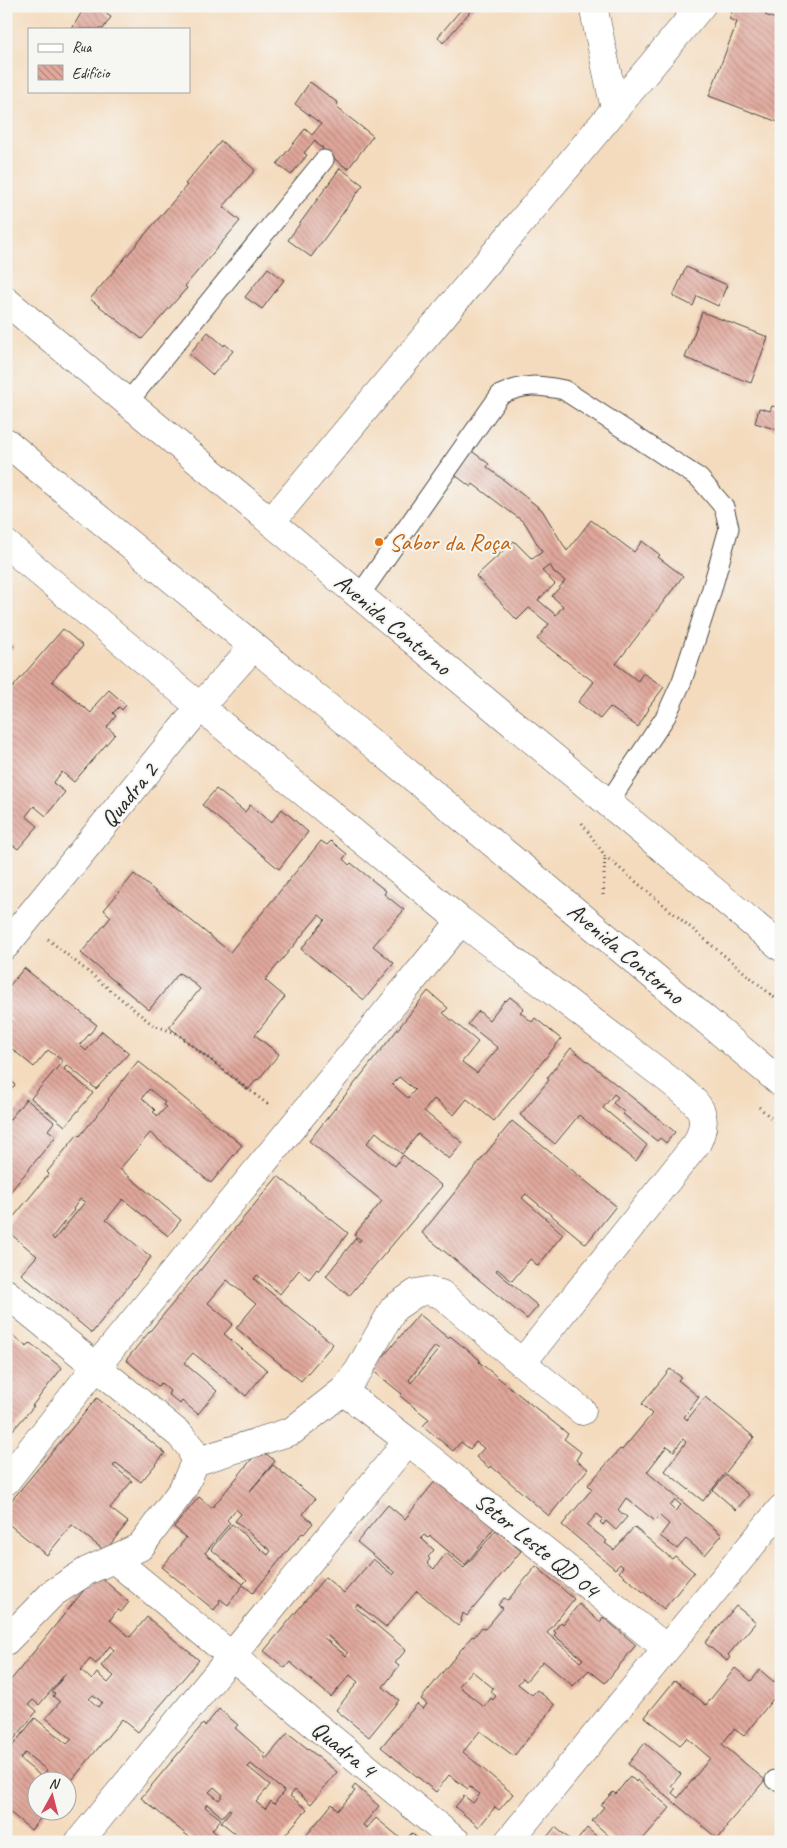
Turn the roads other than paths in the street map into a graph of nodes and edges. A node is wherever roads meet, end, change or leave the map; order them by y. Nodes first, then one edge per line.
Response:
1 (593, 6) edge
2 (701, 6) edge
3 (615, 109) junction
4 (324, 160) dead end
5 (6, 301) edge
6 (128, 402) junction
7 (6, 442) edge
8 (271, 522) junction
9 (6, 544) edge
10 (359, 596) junction
11 (253, 647) junction
12 (200, 708) junction
13 (608, 803) junction
14 (461, 921) junction
15 (6, 945) edge
16 (781, 947) edge
17 (781, 1083) edge
18 (6, 1293) edge
19 (522, 1363) junction
20 (96, 1367) junction
21 (344, 1391) junction
22 (582, 1412) dead end
23 (408, 1441) junction
24 (195, 1462) junction
25 (6, 1481) edge
26 (781, 1509) edge
27 (115, 1560) junction
28 (6, 1641) edge
29 (666, 1648) junction
30 (232, 1656) junction
31 (79, 1842) edge
32 (457, 1842) edge
33 (508, 1842) edge

1 - 3 street
2 - 3 street
3 - 8 street
4 - 6 lane
5 - 6 street, Avenida Contorno
6 - 8 street, Avenida Contorno
7 - 11 street, Avenida Contorno
8 - 10 street, Avenida Contorno
9 - 12 street
10 - 13 street, Avenida Contorno
10 - 13 lane
11 - 12 street, Quadra 2
11 - 17 street, Avenida Contorno
12 - 14 street
12 - 15 street, Quadra 2
13 - 16 street, Avenida Contorno
14 - 19 street
14 - 20 street
18 - 20 street
19 - 21 street
19 - 22 street
20 - 24 street
20 - 25 street
21 - 23 street, Setor Leste QD 04
21 - 24 street
23 - 29 street, Setor Leste QD 04
23 - 30 street
24 - 27 street
26 - 29 street
27 - 28 street
27 - 30 street, Quadra 4
29 - 33 street
30 - 31 street
30 - 32 street, Quadra 4

